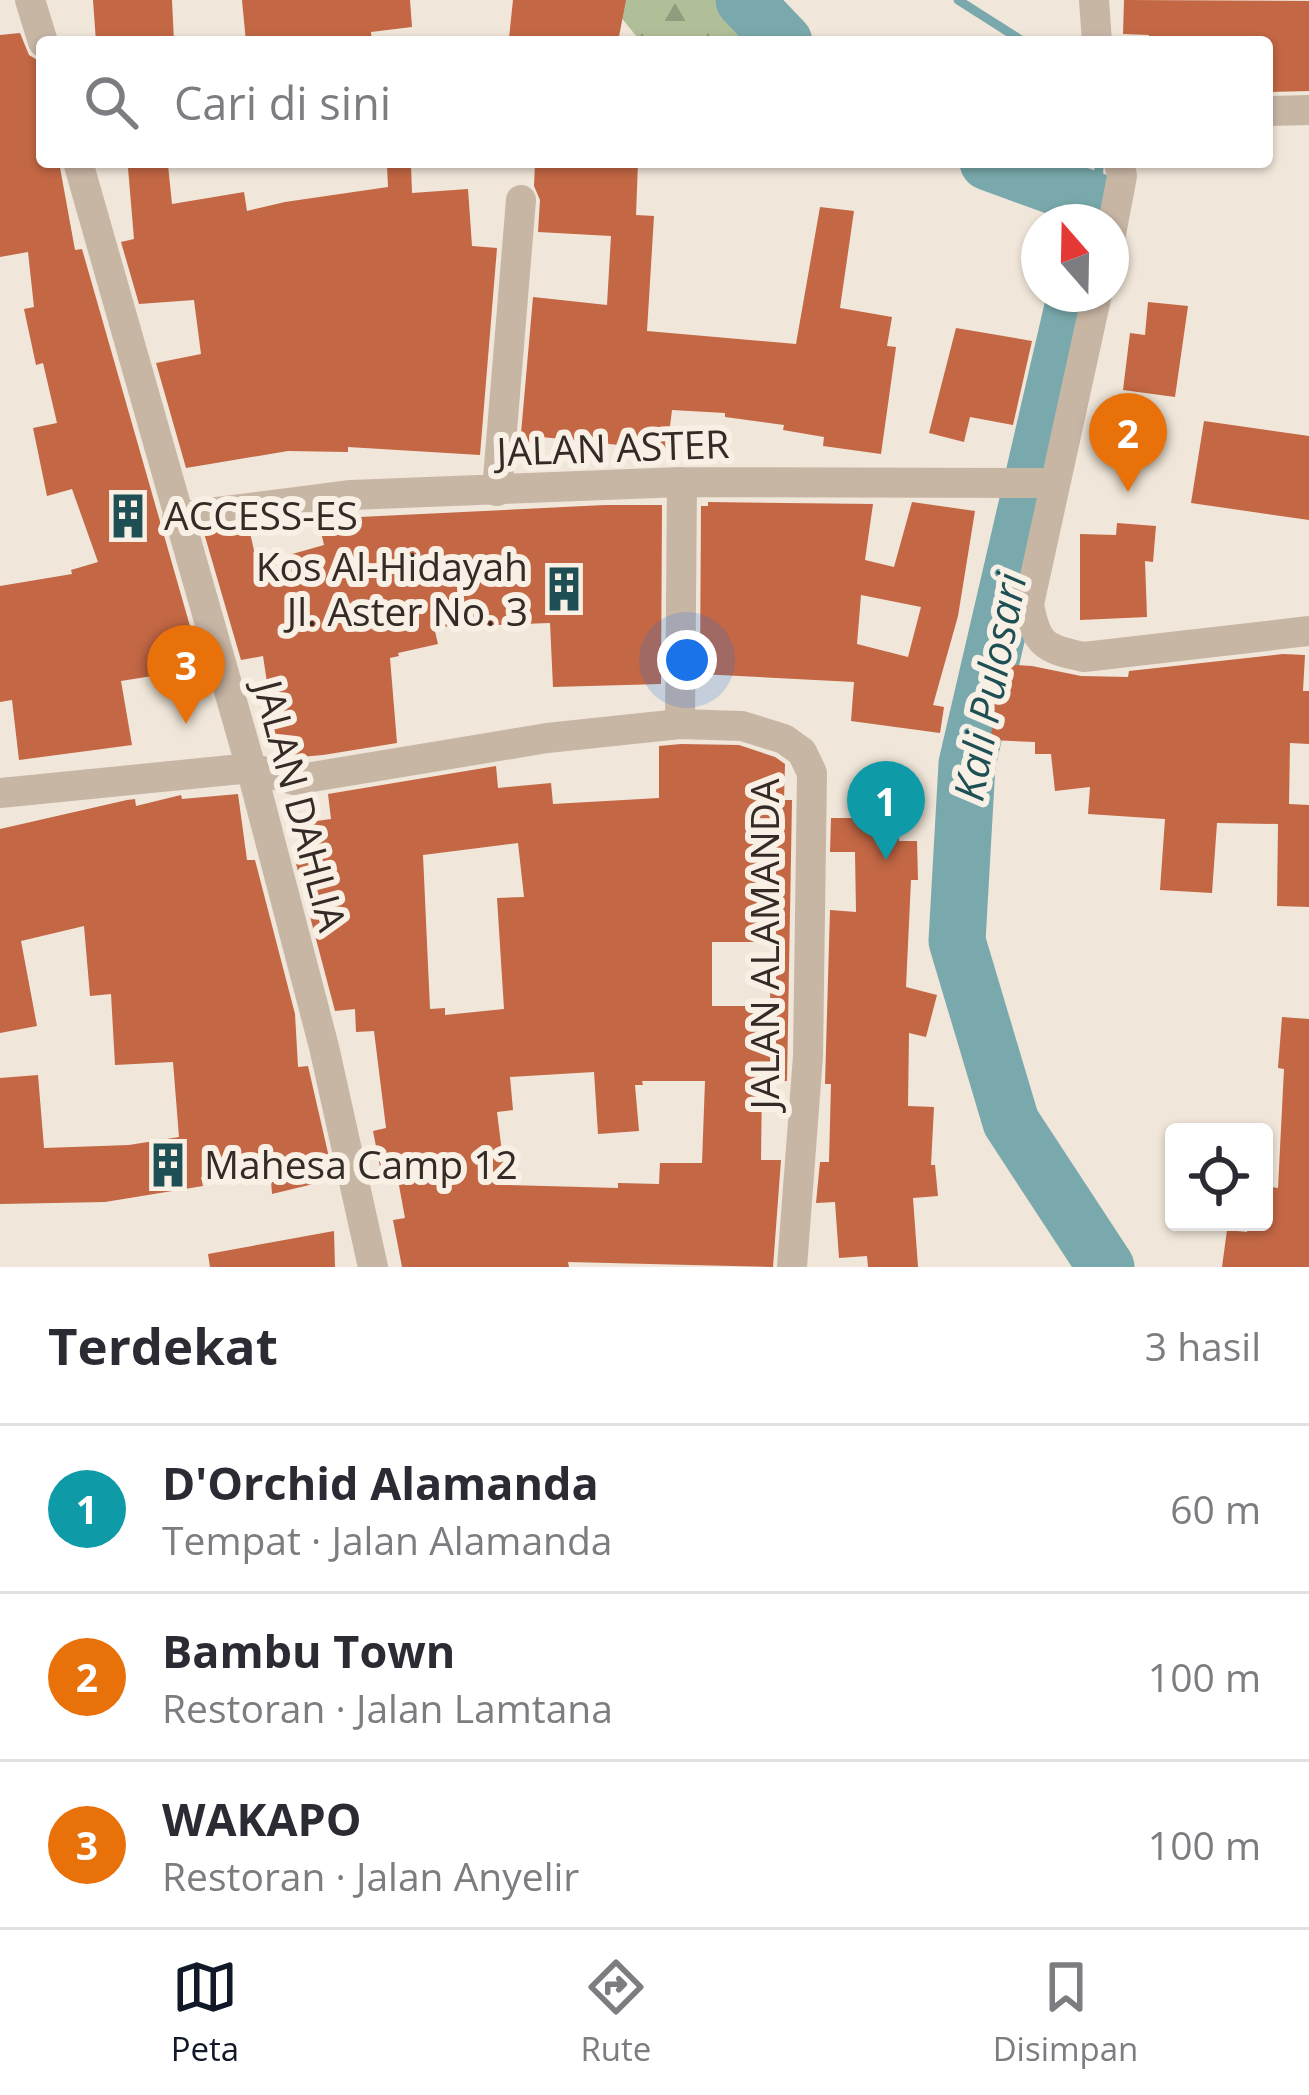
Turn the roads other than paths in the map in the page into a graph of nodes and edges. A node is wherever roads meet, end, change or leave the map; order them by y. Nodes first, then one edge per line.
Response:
1 (30, 0) edge
2 (1094, 0) edge
3 (41, 36) edge
4 (1096, 36) edge
5 (1309, 110) edge
6 (1273, 111) edge
7 (80, 168) edge
8 (1120, 168) edge
9 (521, 200) dead end
10 (1117, 204) edge
11 (1093, 312) edge
12 (682, 482) junction
13 (1054, 483) junction
14 (497, 491) junction
15 (177, 517) junction
16 (1309, 632) edge
17 (680, 724) junction
18 (251, 768) junction
19 (0, 793) edge
20 (373, 1267) edge
21 (792, 1267) edge

1 - 3 street
2 - 4 street
5 - 6 street
7 - 15 street, JALAN DAHLIA
8 - 10 street
9 - 14 street
11 - 13 street
12 - 13 street, JALAN ASTER
12 - 14 street, JALAN ASTER
12 - 17 street
13 - 16 street
14 - 15 street, JALAN ASTER
15 - 18 street, JALAN DAHLIA
17 - 18 street, JALAN ALAMANDA
17 - 21 street, JALAN ALAMANDA
18 - 19 street, JALAN ALAMANDA
18 - 20 street, JALAN DAHLIA

